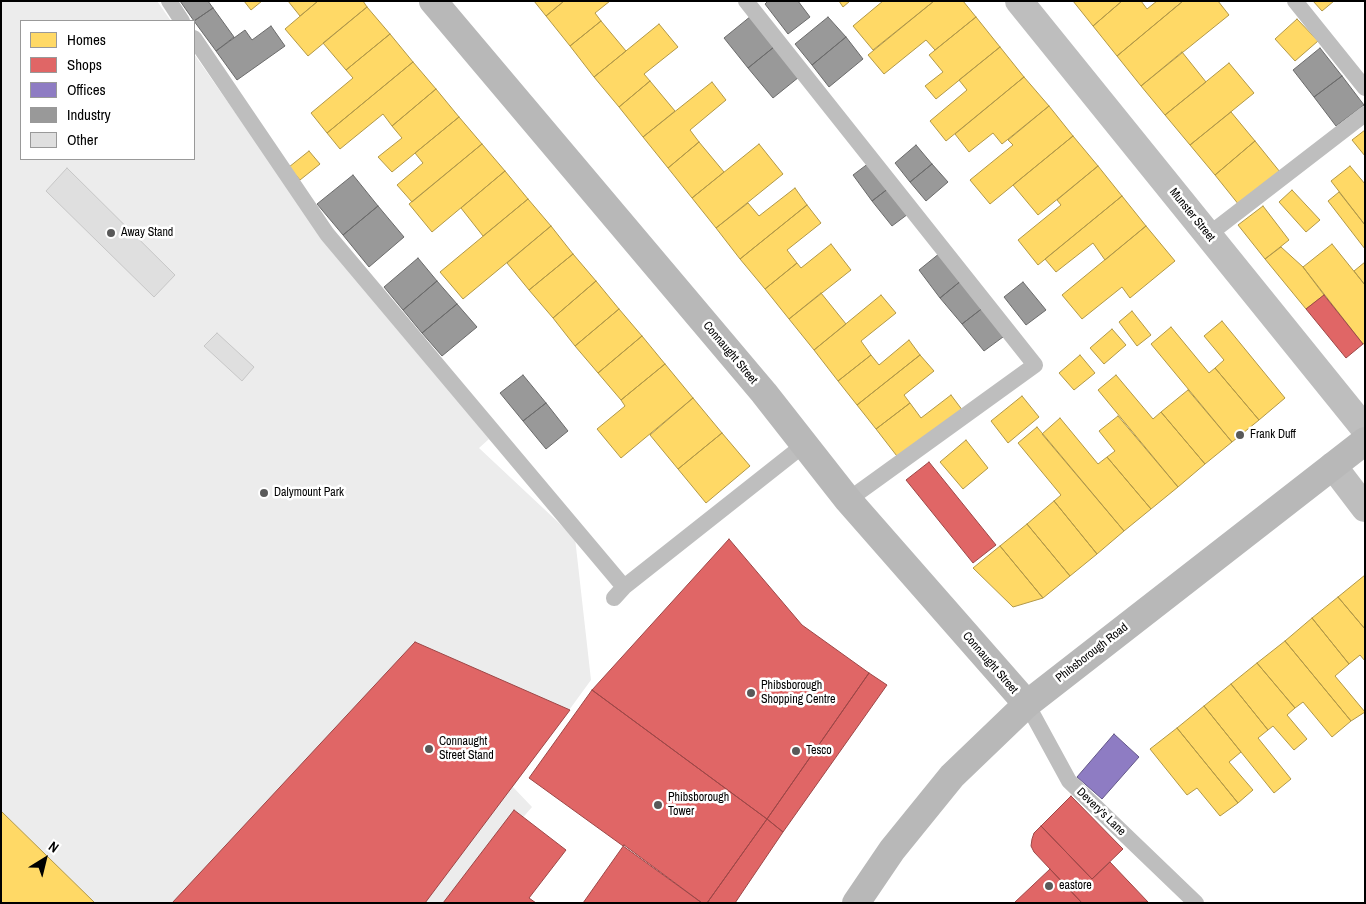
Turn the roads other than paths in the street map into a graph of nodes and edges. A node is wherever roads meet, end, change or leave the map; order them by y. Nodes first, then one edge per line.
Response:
1 (169, 1) edge
2 (433, 1) edge
3 (746, 1) edge
4 (1019, 1) edge
5 (1295, 1) edge
6 (181, 20) edge
7 (195, 39) edge
8 (1365, 88) edge
9 (1365, 114) edge
10 (1208, 235) junction
11 (1365, 429) edge
12 (1365, 441) edge
13 (805, 444) junction
14 (1333, 466) junction
15 (848, 500) junction
16 (1365, 508) edge
17 (1027, 704) junction
18 (862, 900) edge
19 (1196, 903) edge

1 - 6 lane
2 - 13 street, Connaught Street
3 - 15 lane
4 - 10 street, Munster Street
5 - 8 lane
7 - 13 lane
9 - 10 lane
10 - 11 street, Munster Street
12 - 14 street, Phibsborough Road
13 - 15 street, Connaught Street
14 - 16 street
14 - 17 street, Phibsborough Road
15 - 17 street, Connaught Street
17 - 18 street, Phibsborough Road
17 - 19 lane, Devery's Lane

